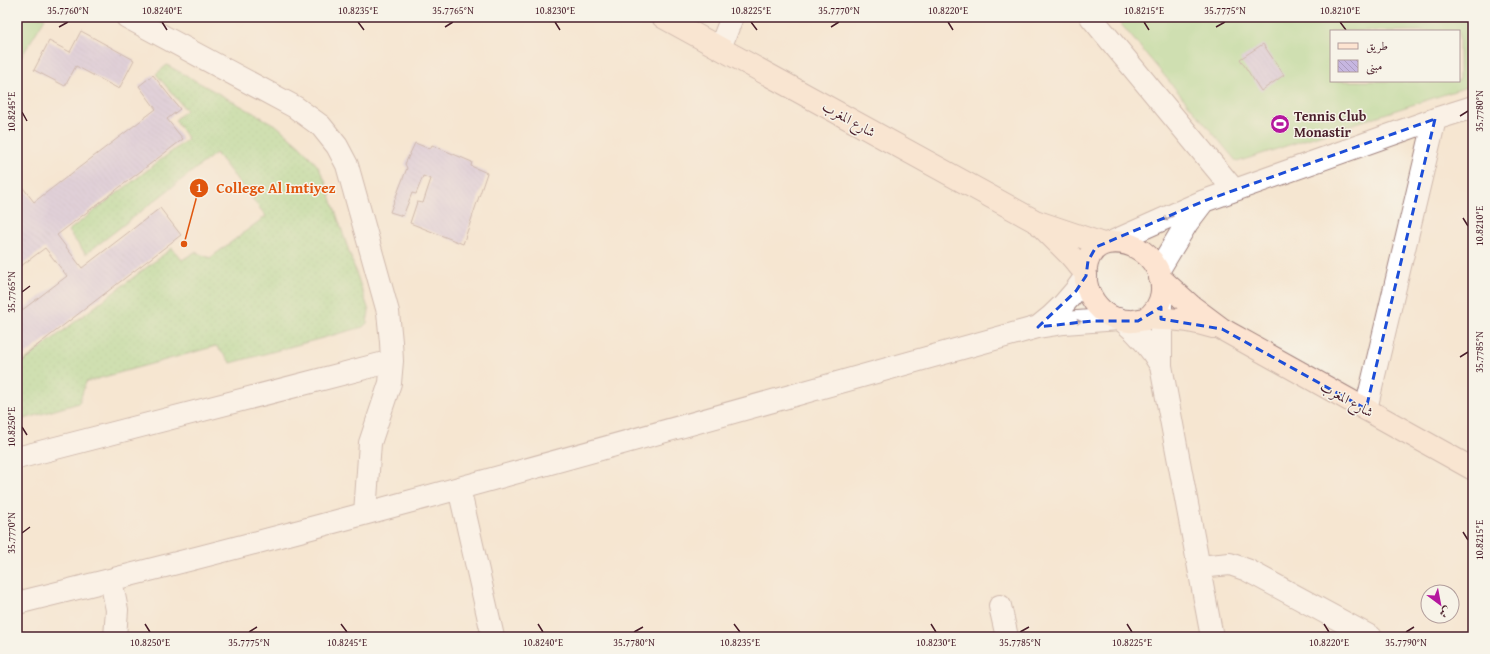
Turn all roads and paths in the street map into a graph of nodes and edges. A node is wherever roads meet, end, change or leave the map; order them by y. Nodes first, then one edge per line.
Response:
1 (127, 17) edge
2 (663, 17) edge
3 (732, 17) edge
4 (1091, 17) edge
5 (720, 48) junction
6 (1473, 107) edge
7 (1435, 119) junction
8 (1234, 190) junction
9 (1204, 201) junction
10 (1035, 221) junction
11 (1108, 243) junction
12 (1086, 275) junction
13 (1160, 280) junction
14 (1154, 319) junction
15 (1121, 320) junction
16 (1038, 327) junction
17 (1222, 329) junction
18 (392, 360) junction
19 (1161, 366) junction
20 (1366, 409) junction
21 (17, 458) edge
22 (1473, 469) edge
23 (459, 488) junction
24 (365, 513) junction
25 (1198, 567) junction
26 (111, 580) junction
27 (17, 603) edge
28 (1000, 606) dead end
29 (487, 635) edge
30 (115, 637) edge
31 (1007, 637) edge
32 (1212, 637) edge
33 (1371, 637) edge

1 - 18 street
2 - 5 main road, شارع المغرب
3 - 5 street
4 - 8 street
5 - 10 main road, شارع المغرب
6 - 7 street
7 - 8 street
7 - 20 street
8 - 9 street
9 -> 11 street
9 - 13 street
10 - 11 main road, شارع المغرب
10 - 12 main road, شارع المغرب
11 - 12 main road, شارع المغرب
11 - 13 main road, شارع المغرب
12 - 15 main road, شارع المغرب
12 - 16 street
13 - 14 main road
13 - 17 main road, شارع المغرب
14 - 15 main road, شارع المغرب
14 - 17 main road, شارع المغرب
14 - 19 street
16 -> 15 street
15 - 19 street
16 - 23 street
17 - 20 main road, شارع المغرب
18 - 21 street
18 - 24 street
19 - 25 street
20 - 22 main road, شارع المغرب
23 - 24 street
23 - 29 street
24 - 26 street
25 - 32 street
25 - 33 street
26 - 27 street
26 - 30 street
28 - 31 street

